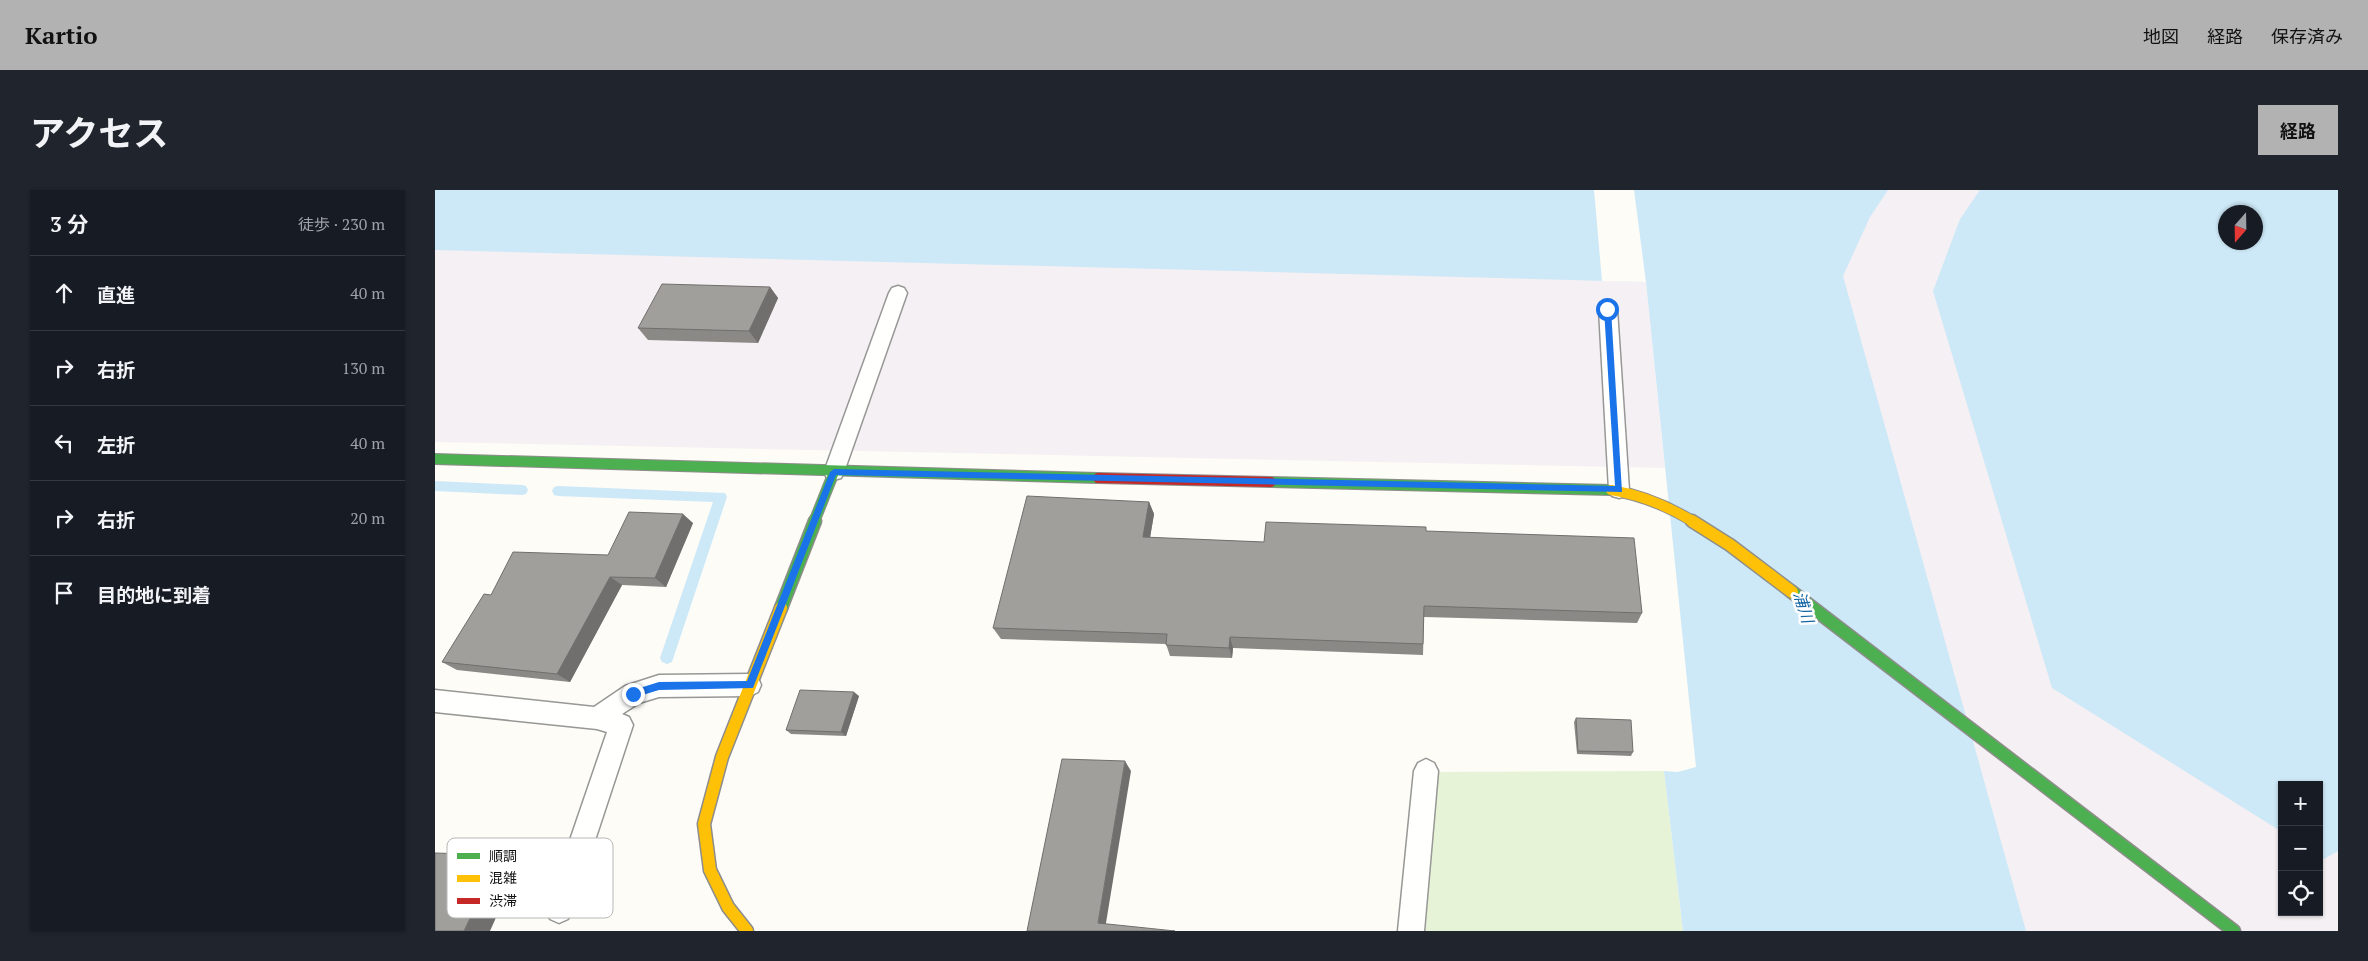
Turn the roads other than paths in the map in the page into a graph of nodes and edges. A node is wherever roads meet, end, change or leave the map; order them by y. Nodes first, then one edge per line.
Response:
1 (899, 293) dead end
2 (1607, 309) dead end
3 (435, 460) edge
4 (834, 472) junction
5 (1619, 490) junction
6 (750, 685) junction
7 (435, 701) edge
8 (597, 718) junction
9 (1426, 772) dead end
10 (583, 838) edge
11 (747, 931) edge
12 (1411, 931) edge
13 (2234, 931) edge

1 - 4 lane
2 - 5 lane
3 - 4 street
4 - 5 street
4 - 6 street
5 - 13 street
6 - 8 lane
6 - 11 street
7 - 8 lane
8 - 10 lane
9 - 12 lane

